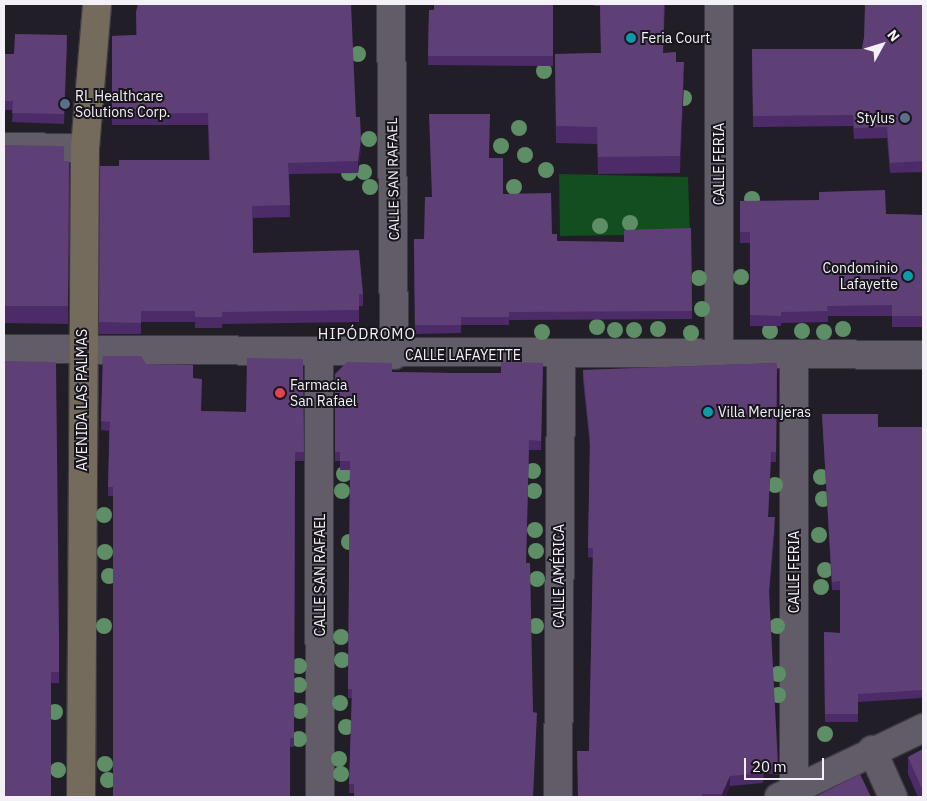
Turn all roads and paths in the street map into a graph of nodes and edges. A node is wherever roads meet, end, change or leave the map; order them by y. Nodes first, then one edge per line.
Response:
1 (97, 4) edge
2 (391, 4) edge
3 (719, 4) edge
4 (4, 147) edge
5 (84, 148) junction
6 (82, 348) junction
7 (4, 350) edge
8 (319, 352) junction
9 (561, 354) junction
10 (394, 355) junction
11 (719, 355) junction
12 (794, 355) junction
13 (923, 355) edge
14 (923, 728) edge
15 (872, 750) junction
16 (786, 793) edge
17 (81, 797) edge
18 (320, 797) edge
19 (558, 797) edge
20 (893, 797) edge

1 - 5 street, AVENIDA LAS PALMAS
2 - 10 street, CALLE SAN RAFAEL
3 - 11 street, CALLE FERIA
4 - 5 street
5 - 6 street, AVENIDA LAS PALMAS
6 - 7 street, CALLE LAFAYETTE
6 - 8 street, CALLE LAFAYETTE
6 - 17 street, AVENIDA LAS PALMAS
8 - 10 street, CALLE LAFAYETTE
8 - 18 street, CALLE SAN RAFAEL
9 - 10 street, CALLE LAFAYETTE
9 - 11 street, CALLE LAFAYETTE
9 - 19 street, CALLE AMÉRICA
11 - 12 street, CALLE LAFAYETTE
12 - 13 street, CALLE LAFAYETTE
12 - 16 street, CALLE FERIA
14 - 15 street
15 - 16 street
15 - 20 street

